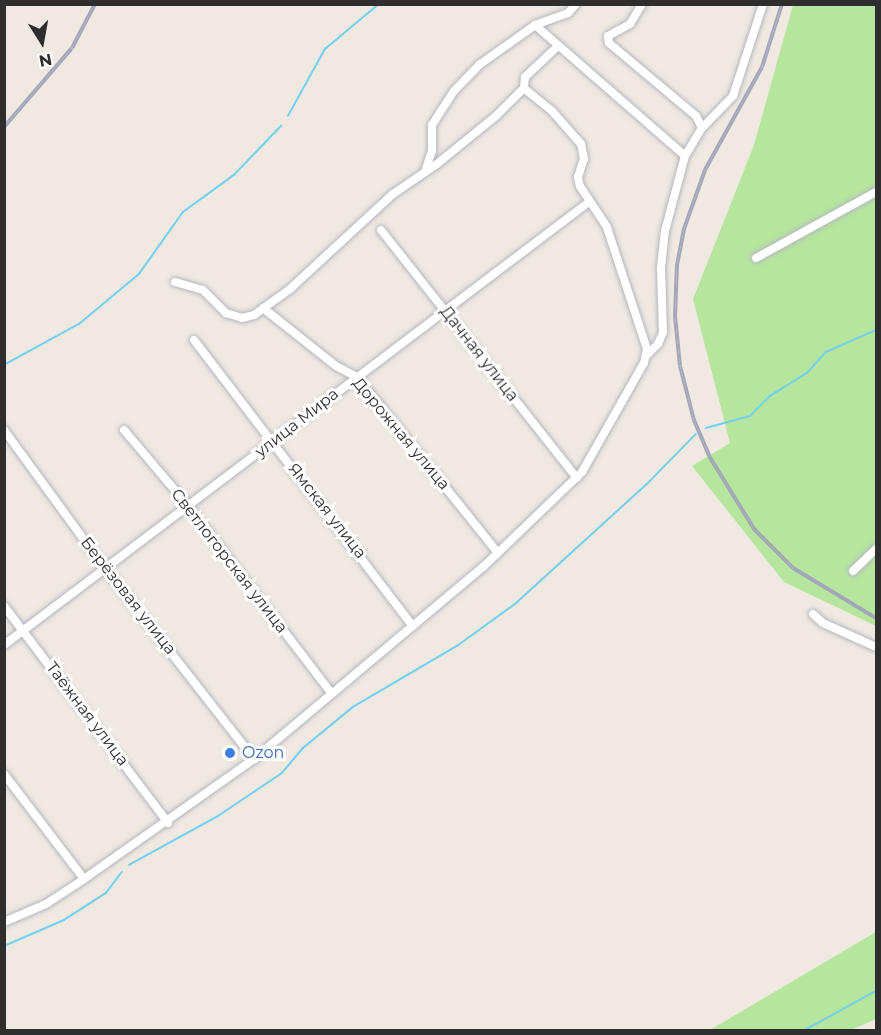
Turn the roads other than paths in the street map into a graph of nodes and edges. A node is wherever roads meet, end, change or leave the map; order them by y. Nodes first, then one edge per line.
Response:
1 (576, 4) edge
2 (642, 4) edge
3 (763, 4) edge
4 (535, 25) junction
5 (556, 47) junction
6 (524, 88) junction
7 (702, 128) junction
8 (685, 156) junction
9 (426, 169) junction
10 (876, 192) edge
11 (589, 202) junction
12 (381, 230) dead end
13 (756, 258) dead end
14 (176, 282) dead end
15 (263, 308) junction
16 (445, 310) junction
17 (194, 340) dead end
18 (647, 355) junction
19 (357, 377) junction
20 (4, 430) edge
21 (124, 430) dead end
22 (273, 442) junction
23 (577, 478) junction
24 (189, 507) junction
25 (876, 549) edge
26 (497, 552) junction
27 (104, 567) junction
28 (853, 571) dead end
29 (4, 606) edge
30 (813, 614) dead end
31 (413, 626) junction
32 (23, 630) junction
33 (4, 645) edge
34 (876, 647) edge
35 (332, 694) junction
36 (254, 759) junction
37 (4, 774) edge
38 (168, 823) junction
39 (84, 879) junction
40 (4, 922) edge

1 - 4 street
2 - 7 street
3 - 7 street
4 - 5 street
4 - 9 street
5 - 6 street
5 - 8 street
6 - 9 street
6 - 11 street
7 - 8 street
8 - 18 street
9 - 15 street
10 - 13 street
11 - 16 street, улица Мира
11 - 18 street
12 - 16 street, Дачная улица
14 - 15 street
15 - 19 street, Дорожная улица
16 - 19 street, улица Мира
16 - 23 street, Дачная улица
17 - 22 street, Ямская улица
18 - 23 street
19 - 22 street, улица Мира
19 - 26 street, Дорожная улица
20 - 27 street, Берёзовая улица
21 - 24 street, Светлогорская улица
22 - 24 street, улица Мира
22 - 31 street, Ямская улица
23 - 26 street
24 - 27 street, улица Мира
24 - 35 street, Светлогорская улица
25 - 28 street
26 - 31 street
27 - 32 street, улица Мира
27 - 36 street, Берёзовая улица
29 - 32 street, Таёжная улица
30 - 34 street
31 - 35 street
32 - 33 street, улица Мира
32 - 38 street, Таёжная улица
35 - 36 street
36 - 38 street
37 - 39 street
38 - 39 street
39 - 40 street

